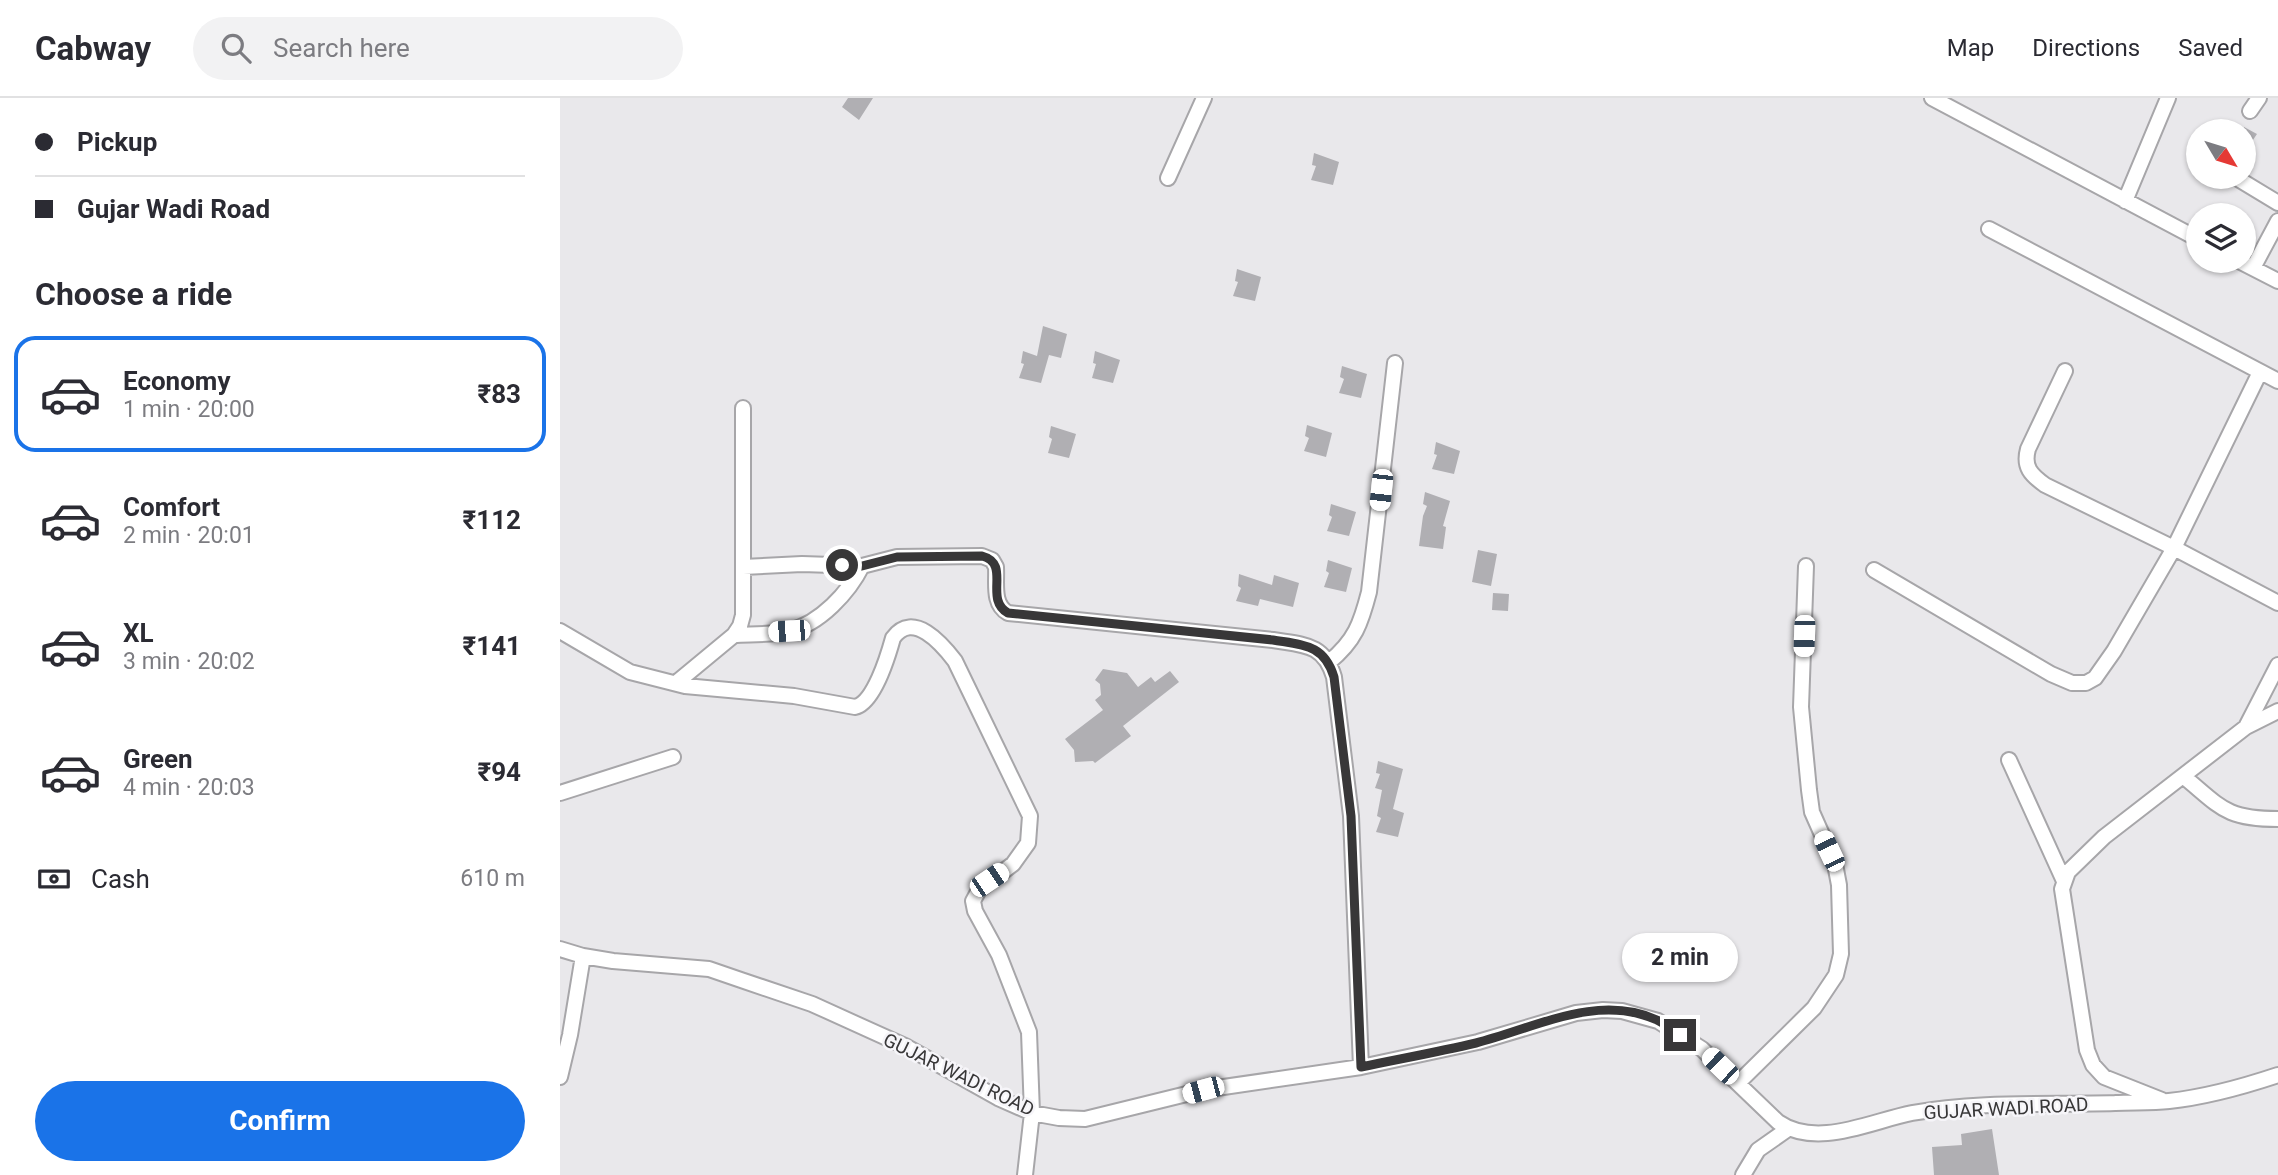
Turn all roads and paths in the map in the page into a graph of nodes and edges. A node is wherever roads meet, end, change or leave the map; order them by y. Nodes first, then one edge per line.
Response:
1 (1204, 98) edge
2 (1932, 98) edge
3 (2168, 98) edge
4 (2259, 98) edge
5 (2250, 111) dead end
6 (1168, 178) dead end
7 (2255, 189) edge
8 (2125, 201) junction
9 (2278, 203) edge
10 (2278, 221) edge
11 (1989, 229) dead end
12 (2186, 233) edge
13 (2256, 262) edge
14 (2256, 270) edge
15 (2278, 281) edge
16 (1395, 363) dead end
17 (2065, 371) dead end
18 (2260, 372) junction
19 (2278, 382) edge
20 (743, 408) dead end
21 (2174, 548) junction
22 (862, 566) junction
23 (1806, 566) dead end
24 (743, 567) junction
25 (1874, 570) dead end
26 (2278, 603) edge
27 (560, 631) edge
28 (734, 635) junction
29 (1329, 662) junction
30 (2278, 665) edge
31 (676, 683) junction
32 (2278, 711) edge
33 (2246, 727) junction
34 (673, 757) dead end
35 (2009, 760) dead end
36 (2183, 776) junction
37 (560, 793) edge
38 (2278, 819) edge
39 (2064, 881) junction
40 (560, 949) edge
41 (583, 956) junction
42 (1361, 1067) junction
43 (2278, 1075) edge
44 (560, 1077) edge
45 (1738, 1083) junction
46 (2167, 1102) junction
47 (1032, 1113) junction
48 (1788, 1129) junction
49 (1025, 1175) edge
50 (1743, 1175) edge

1 - 6 street
2 - 8 street
3 - 8 street
4 - 5 street
7 - 9 street
8 - 12 street
10 - 13 street
11 - 18 street
14 - 15 street
16 - 29 street
17 - 21 street
18 - 19 street
18 - 21 street
20 - 24 street
21 - 25 street
21 - 26 street
22 - 24 street
22 - 28 street
22 - 29 street
23 - 45 street
24 - 28 street
27 - 31 street
28 - 31 street
29 - 42 street
30 - 33 street
31 - 47 street
32 - 33 street
33 - 36 street
34 - 37 street
35 - 39 street
36 - 38 street
36 - 39 street
39 - 46 street
40 - 41 street, GUJAR WADI ROAD
41 - 44 street
41 - 47 street, GUJAR WADI ROAD
42 - 45 street, GUJAR WADI ROAD
42 - 47 street, GUJAR WADI ROAD
43 - 46 street, GUJAR WADI ROAD
45 - 48 street, GUJAR WADI ROAD
46 - 48 street, GUJAR WADI ROAD
47 - 49 street
48 - 50 street

